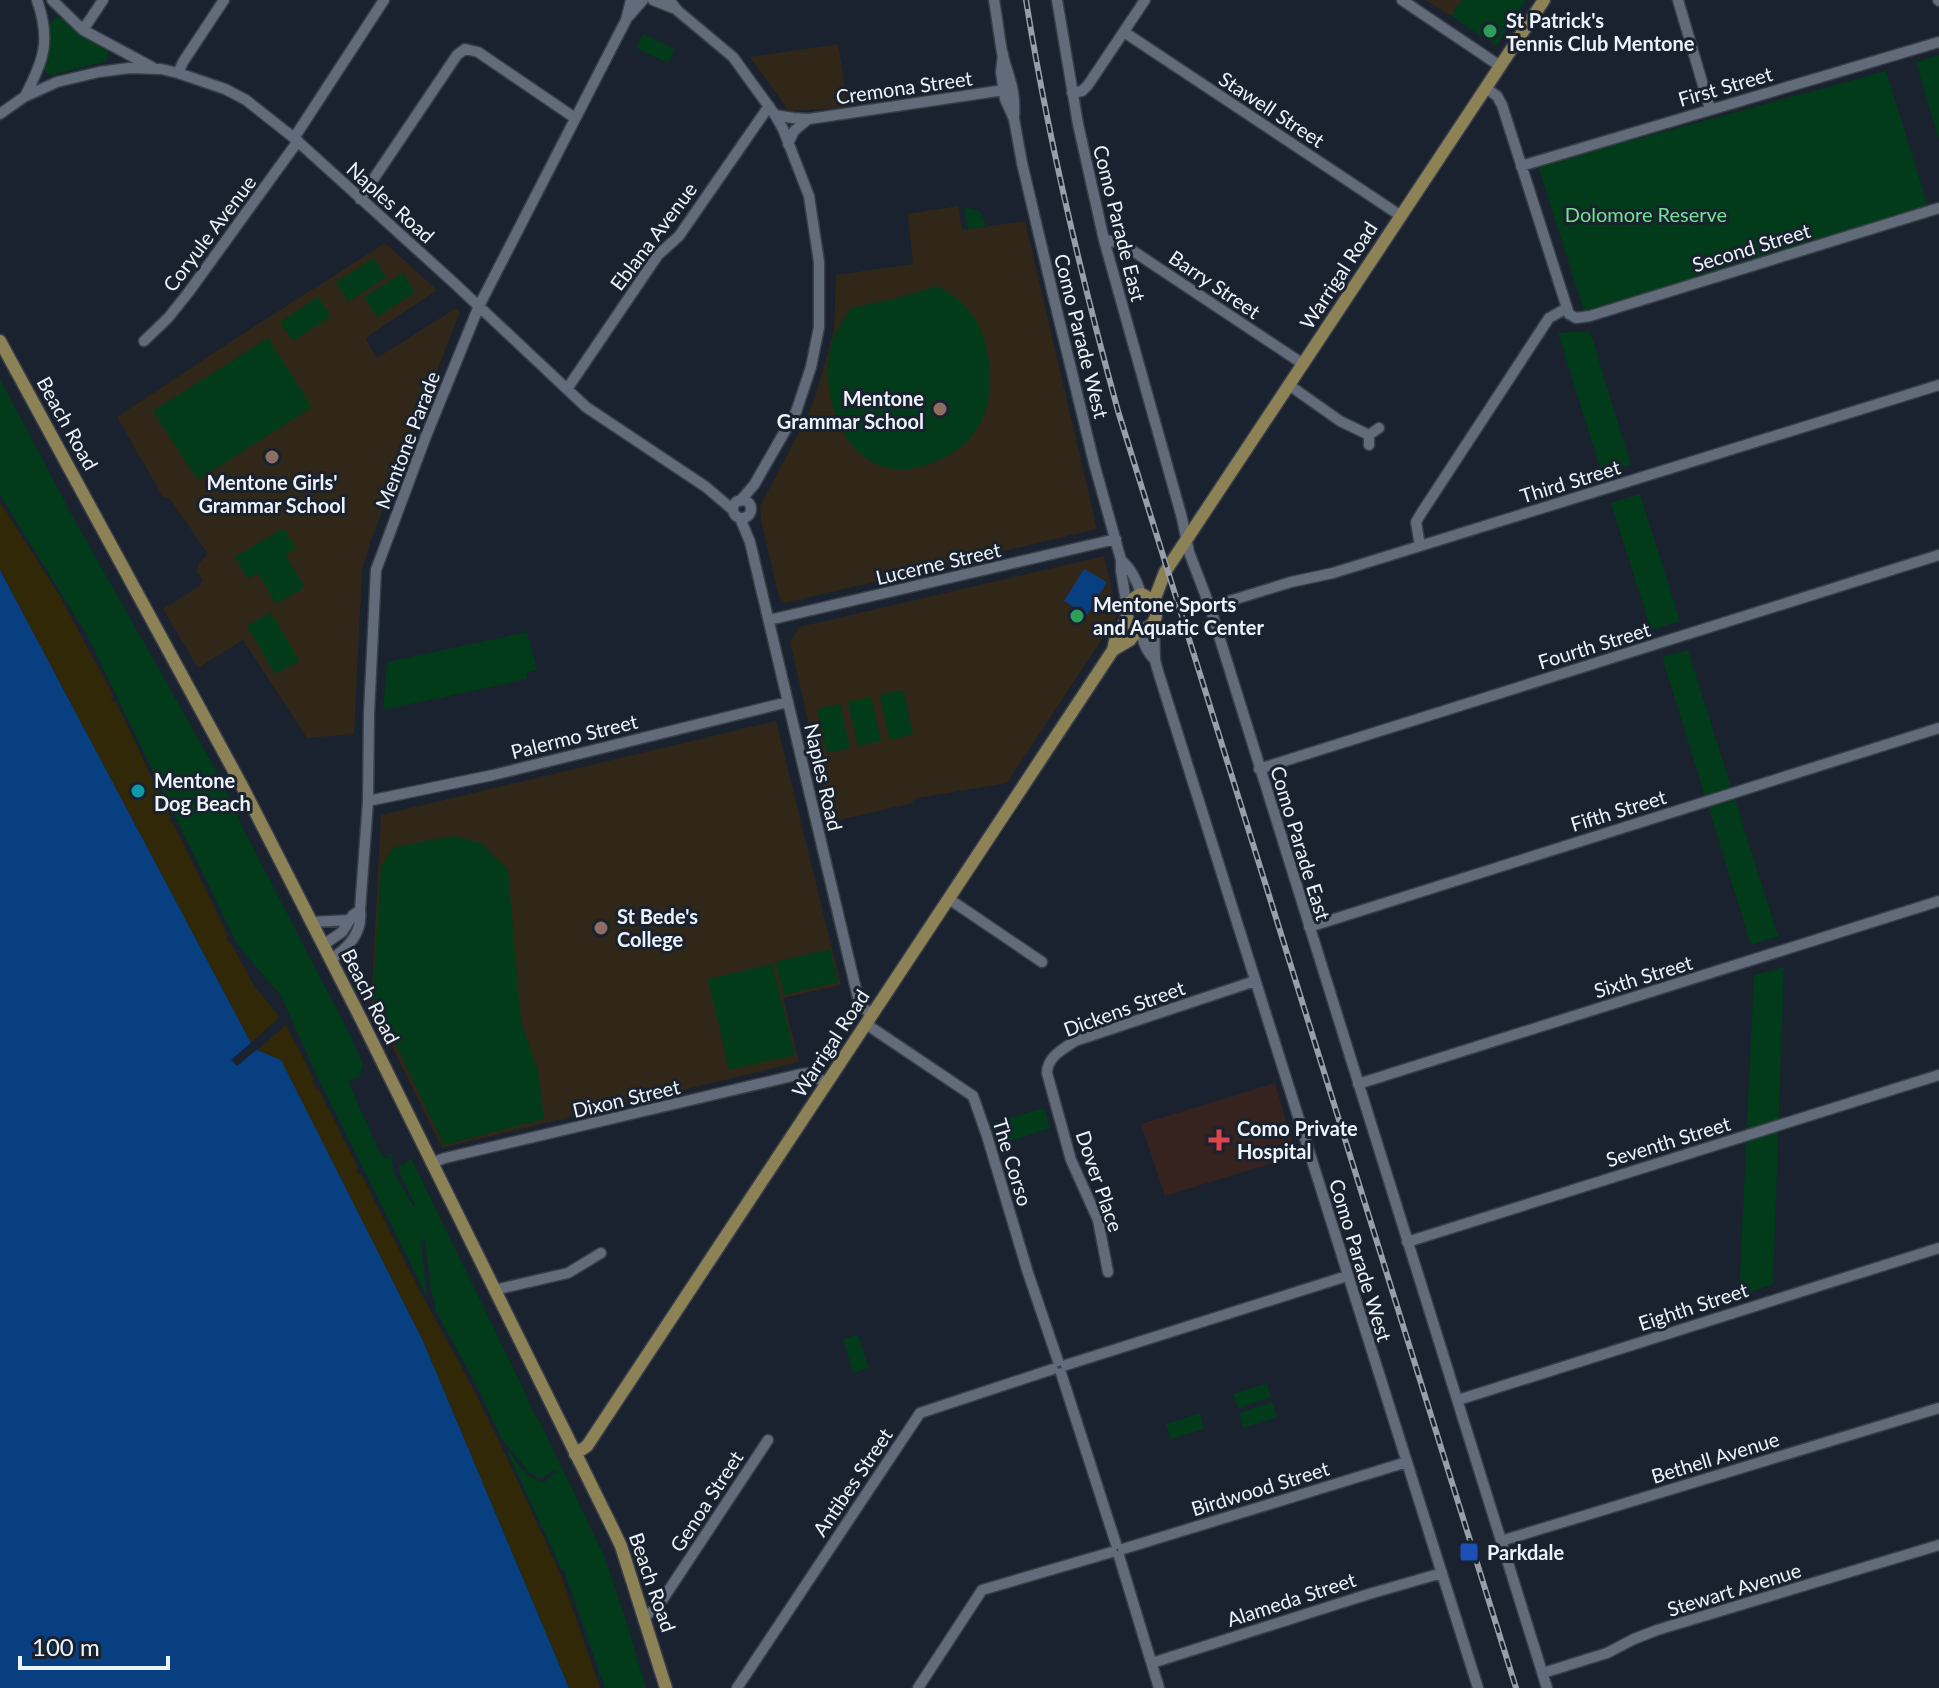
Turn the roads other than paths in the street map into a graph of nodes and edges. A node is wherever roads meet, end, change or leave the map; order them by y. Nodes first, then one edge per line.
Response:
1 (37, 0) edge
2 (52, 0) edge
3 (103, 0) edge
4 (224, 0) edge
5 (384, 0) edge
6 (631, 0) edge
7 (643, 0) edge
8 (653, 0) edge
9 (669, 0) edge
10 (994, 0) edge
11 (1057, 0) edge
12 (1145, 0) edge
13 (1402, 0) edge
14 (1544, 0) edge
15 (1678, 0) edge
16 (61, 10) junction
17 (678, 11) junction
18 (626, 20) junction
19 (44, 24) junction
20 (83, 30) junction
21 (1124, 32) junction
22 (1939, 42) edge
23 (113, 47) junction
24 (1003, 54) junction
25 (1500, 66) junction
26 (155, 69) junction
27 (110, 70) junction
28 (178, 73) junction
29 (1486, 88) junction
30 (1004, 90) junction
31 (1072, 93) junction
32 (24, 97) junction
33 (1710, 109) junction
34 (772, 110) junction
35 (0, 114) edge
36 (575, 118) junction
37 (809, 119) junction
38 (1014, 119) junction
39 (296, 140) junction
40 (788, 144) junction
41 (1521, 166) junction
42 (360, 199) junction
43 (1939, 208) edge
44 (1401, 216) junction
45 (1104, 240) junction
46 (479, 306) junction
47 (1570, 313) junction
48 (0, 341) edge
49 (144, 341) dead end
50 (1303, 364) junction
51 (1289, 385) junction
52 (1939, 385) edge
53 (567, 389) junction
54 (1379, 428) dead end
55 (742, 508) junction
56 (1116, 539) junction
57 (1187, 540) junction
58 (1420, 546) junction
59 (1939, 555) edge
60 (1121, 560) junction
61 (1165, 572) junction
62 (1142, 594) junction
63 (1153, 603) junction
64 (1210, 607) junction
65 (1127, 612) junction
66 (769, 620) junction
67 (1154, 623) junction
68 (1140, 630) junction
69 (1113, 650) junction
70 (1155, 660) junction
71 (788, 702) junction
72 (1939, 728) edge
73 (1259, 769) junction
74 (368, 801) junction
75 (949, 899) junction
76 (1939, 901) edge
77 (360, 910) junction
78 (350, 920) junction
79 (312, 922) junction
80 (1309, 927) junction
81 (323, 945) junction
82 (330, 960) junction
83 (1042, 962) dead end
84 (1255, 981) junction
85 (869, 1020) junction
86 (1939, 1075) edge
87 (827, 1084) junction
88 (1358, 1084) junction
89 (1056, 1103) joint
90 (431, 1163) junction
91 (1407, 1242) junction
92 (1939, 1248) edge
93 (601, 1253) dead end
94 (1108, 1272) dead end
95 (1347, 1276) junction
96 (494, 1290) junction
97 (1059, 1367) junction
98 (1458, 1400) junction
99 (1939, 1408) edge
100 (768, 1440) dead end
101 (575, 1454) junction
102 (1407, 1462) junction
103 (1501, 1541) junction
104 (1939, 1545) edge
105 (1117, 1550) junction
106 (1442, 1573) junction
107 (644, 1617) junction
108 (1152, 1663) junction
109 (1543, 1673) junction
110 (666, 1688) edge
111 (737, 1688) edge
112 (918, 1688) edge
113 (1159, 1688) edge
114 (1478, 1688) edge
115 (1547, 1688) edge

1 - 19 street
2 - 16 street
3 - 20 street
4 - 28 street
5 - 39 street, Coryule Avenue
6 - 18 street, Mentone Parade
7 - 18 street, Mentone Parade
8 - 17 street
9 - 17 street
10 - 24 street, Como Parade West
11 - 31 street, Como Parade East
12 - 21 street
13 - 25 street
14 - 25 main road, Warrigal Road
15 - 33 street
16 - 19 street
16 - 20 street
17 - 34 street
18 - 36 street, Mentone Parade
19 - 32 street
20 - 23 street
21 - 31 street
21 - 44 street, Stawell Street
22 - 33 street, First Street
23 - 26 street
23 - 27 street
24 - 30 street, Como Parade West
24 - 38 street, Como Parade West
25 - 29 main road, Warrigal Road
26 - 27 street, Naples Road
26 - 28 street, Naples Road
27 - 32 street, Naples Road
28 - 39 street, Naples Road
29 - 41 street
29 - 44 main road, Warrigal Road
30 - 37 street, Cremona Street
30 - 38 street, Como Parade West
31 - 45 street, Como Parade East
32 - 35 street, Naples Road
33 - 41 street, First Street
34 - 37 street, Cremona Street
34 - 40 street
34 - 53 street, Eblana Avenue
36 - 42 street
36 - 46 street, Mentone Parade
37 - 40 street
38 - 56 street, Como Parade West
39 - 42 street, Naples Road
39 - 49 street, Coryule Avenue
40 - 55 street
41 - 47 street
42 - 46 street, Naples Road
43 - 47 street, Second Street
44 - 50 main road, Warrigal Road
45 - 50 street, Barry Street
45 - 57 street, Como Parade East
46 - 53 street, Naples Road
46 - 74 street, Mentone Parade
47 - 58 street
48 - 79 main road, Beach Road
50 - 51 main road, Warrigal Road
51 - 54 street
51 - 57 main road, Warrigal Road
52 - 58 street, Third Street
53 - 55 street, Naples Road
55 - 66 street, Naples Road
56 - 60 street, Como Parade West
56 - 66 street, Lucerne Street
57 - 61 main road, Warrigal Road
57 - 64 street, Como Parade East
58 - 64 street, Third Street
59 - 73 street, Fourth Street
60 - 62 street, Como Parade West
60 - 65 street, Como Parade West
61 - 62 main road, Warrigal Road
61 - 63 main road, Warrigal Road
62 - 63 main road
62 - 65 main road
63 - 67 main road
64 - 73 street, Como Parade East
65 - 68 main road
65 - 69 main road, Warrigal Road
66 - 71 street, Naples Road
67 - 68 main road
67 - 70 street, Como Parade West
68 - 69 main road, Warrigal Road
68 - 70 street, Como Parade West
69 - 75 main road, Warrigal Road
70 - 84 street, Como Parade West
71 - 74 street, Palermo Street
71 - 85 street, Naples Road
72 - 80 street, Fifth Street
73 - 80 street, Como Parade East
74 - 77 street, Mentone Parade
75 - 83 street
75 - 85 main road, Warrigal Road
76 - 88 street, Sixth Street
77 - 78 street
77 - 82 street, Mentone Parade
78 - 79 street
78 - 81 street
79 - 81 main road, Beach Road
80 - 88 street, Como Parade East
81 - 82 main road, Beach Road
82 - 90 main road, Beach Road
84 - 89 street, Dickens Street
84 - 95 street, Como Parade West
85 - 87 main road, Warrigal Road
85 - 97 street, The Corso
86 - 91 street, Seventh Street
87 - 90 street, Dixon Street
87 - 101 main road, Warrigal Road
88 - 91 street, Como Parade East
89 - 94 street, Dover Place
90 - 96 main road, Beach Road
91 - 98 street, Como Parade East
92 - 98 street, Eighth Street
93 - 96 street
95 - 97 street, Antibes Street
95 - 102 street, Como Parade West
96 - 101 main road, Beach Road
97 - 105 street, The Corso
97 - 111 street, Antibes Street
98 - 103 street, Como Parade East
99 - 103 street, Bethell Avenue
100 - 107 street, Genoa Street
101 - 107 main road, Beach Road
102 - 105 street, Birdwood Street
102 - 106 street, Como Parade West
103 - 109 street, Como Parade East
104 - 109 street, Stewart Avenue
105 - 108 street, The Corso
105 - 112 street, Birdwood Street
106 - 108 street, Alameda Street
106 - 114 street, Como Parade West
107 - 110 main road, Beach Road
108 - 113 street, The Corso
109 - 115 street, Como Parade East

